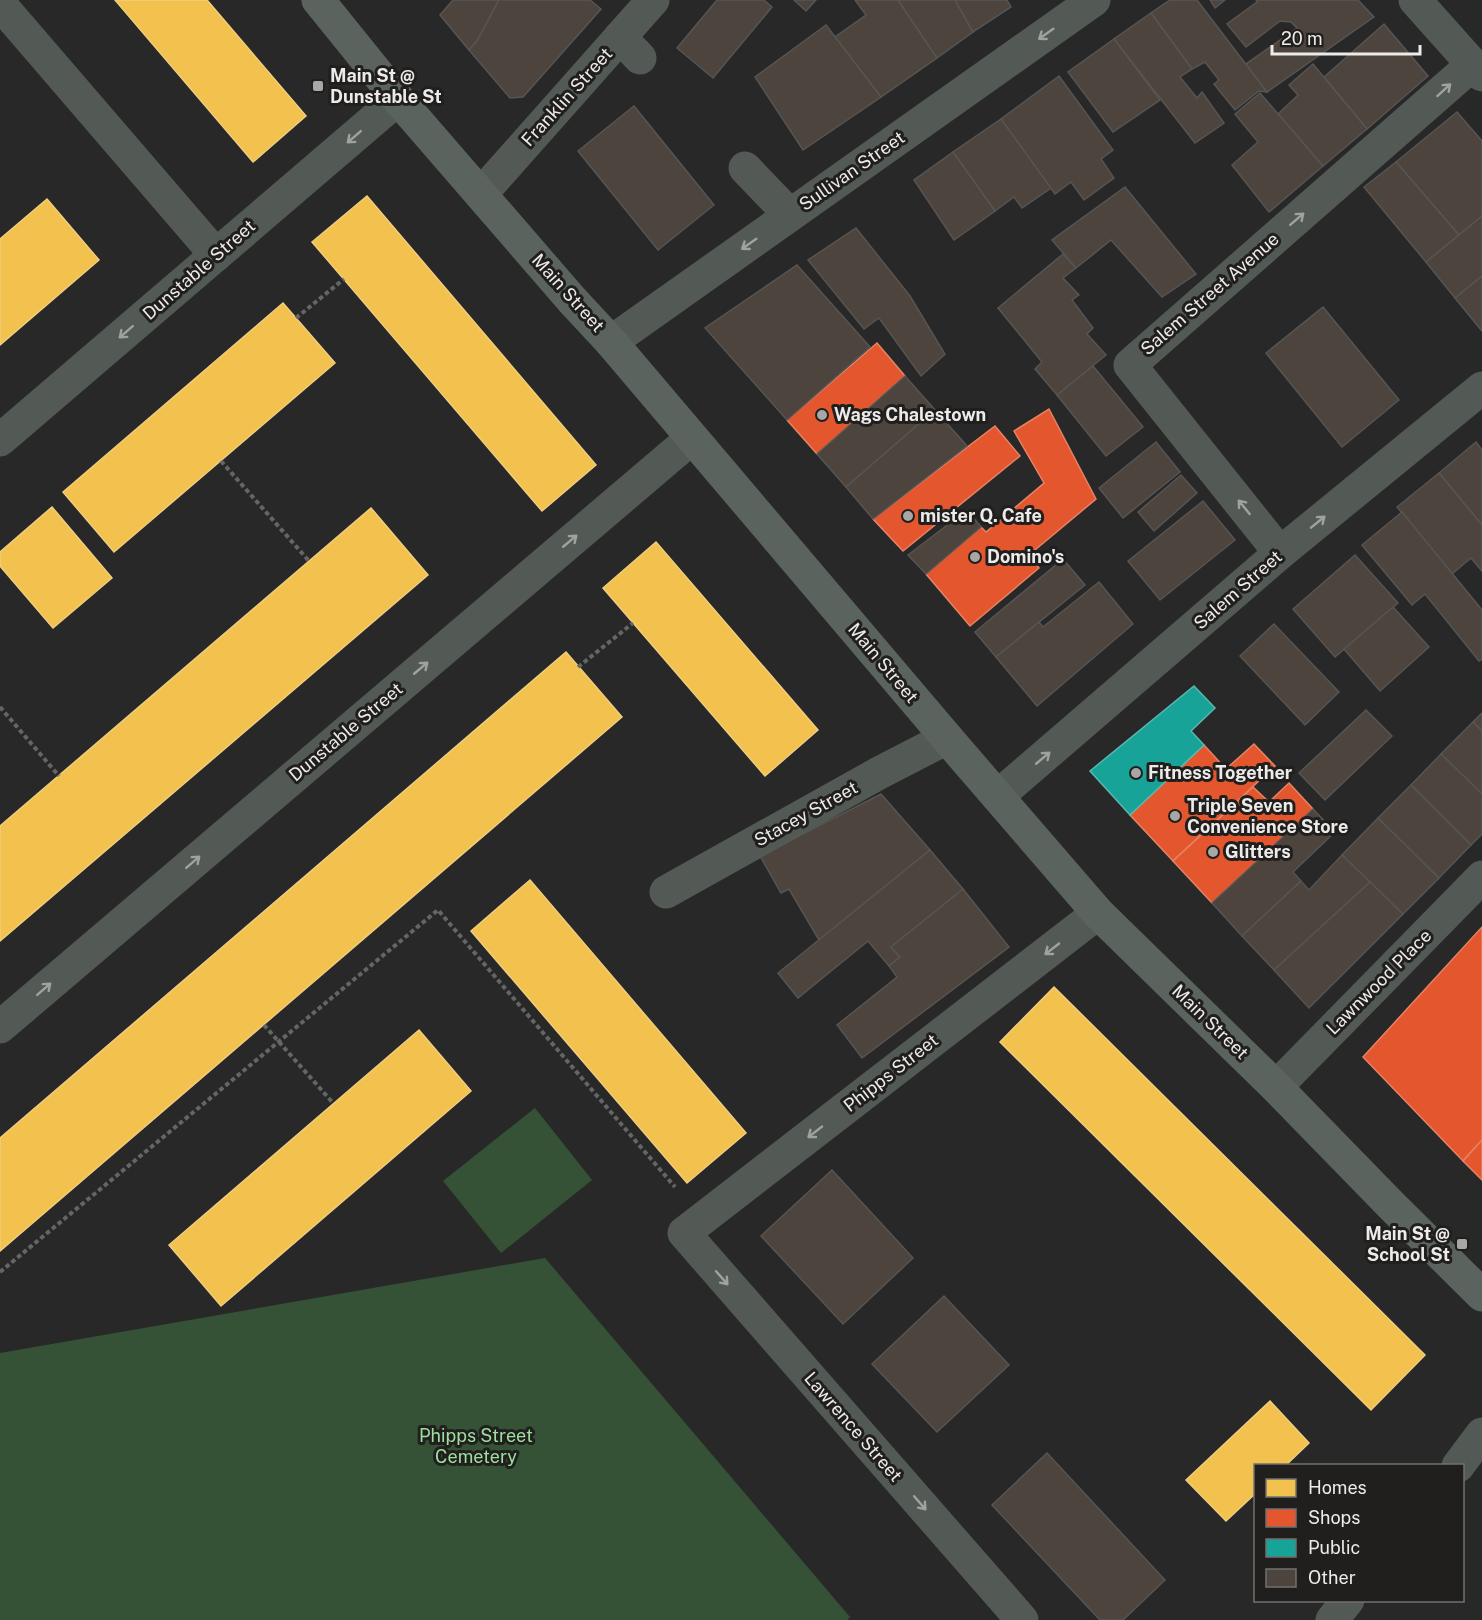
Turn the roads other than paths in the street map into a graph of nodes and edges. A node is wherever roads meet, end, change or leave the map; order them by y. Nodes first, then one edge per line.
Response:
1 (318, 0) edge
2 (652, 0) edge
3 (1094, 0) edge
4 (1415, 0) edge
5 (0, 4) edge
6 (1477, 70) edge
7 (398, 99) junction
8 (745, 168) dead end
9 (481, 194) junction
10 (790, 215) junction
11 (216, 255) junction
12 (611, 342) junction
13 (1482, 388) edge
14 (692, 438) junction
15 (0, 440) edge
16 (1280, 553) junction
17 (947, 738) junction
18 (998, 796) junction
19 (1482, 877) edge
20 (666, 892) dead end
21 (1098, 913) junction
22 (0, 1027) edge
23 (1276, 1087) junction
24 (684, 1233) joint
25 (1482, 1295) edge
26 (1482, 1434) edge
27 (1460, 1464) edge
28 (1346, 1602) edge
29 (1022, 1620) edge
30 (1332, 1620) edge

1 - 7 main road, Main Street
2 - 9 street, Franklin Street
3 -> 10 street, Sullivan Street
4 - 6 street
5 - 11 street
16 -> 6 street, Salem Street Avenue
7 - 9 main road, Main Street
7 -> 11 street, Dunstable Street
8 - 10 street
9 - 12 main road, Main Street
10 -> 12 street, Sullivan Street
11 -> 15 street, Dunstable Street
12 - 14 main road, Main Street
16 -> 13 street, Salem Street
14 - 17 main road, Main Street
22 -> 14 street, Dunstable Street
18 -> 16 street, Salem Street
17 - 18 main road, Main Street
17 - 20 street, Stacey Street
18 - 21 main road, Main Street
19 - 23 street, Lawnwood Place
21 - 23 main road, Main Street
21 -> 24 street, Phipps Street
23 - 25 main road, Main Street
24 -> 29 street, Lawrence Street
26 - 27 street
28 - 30 street

